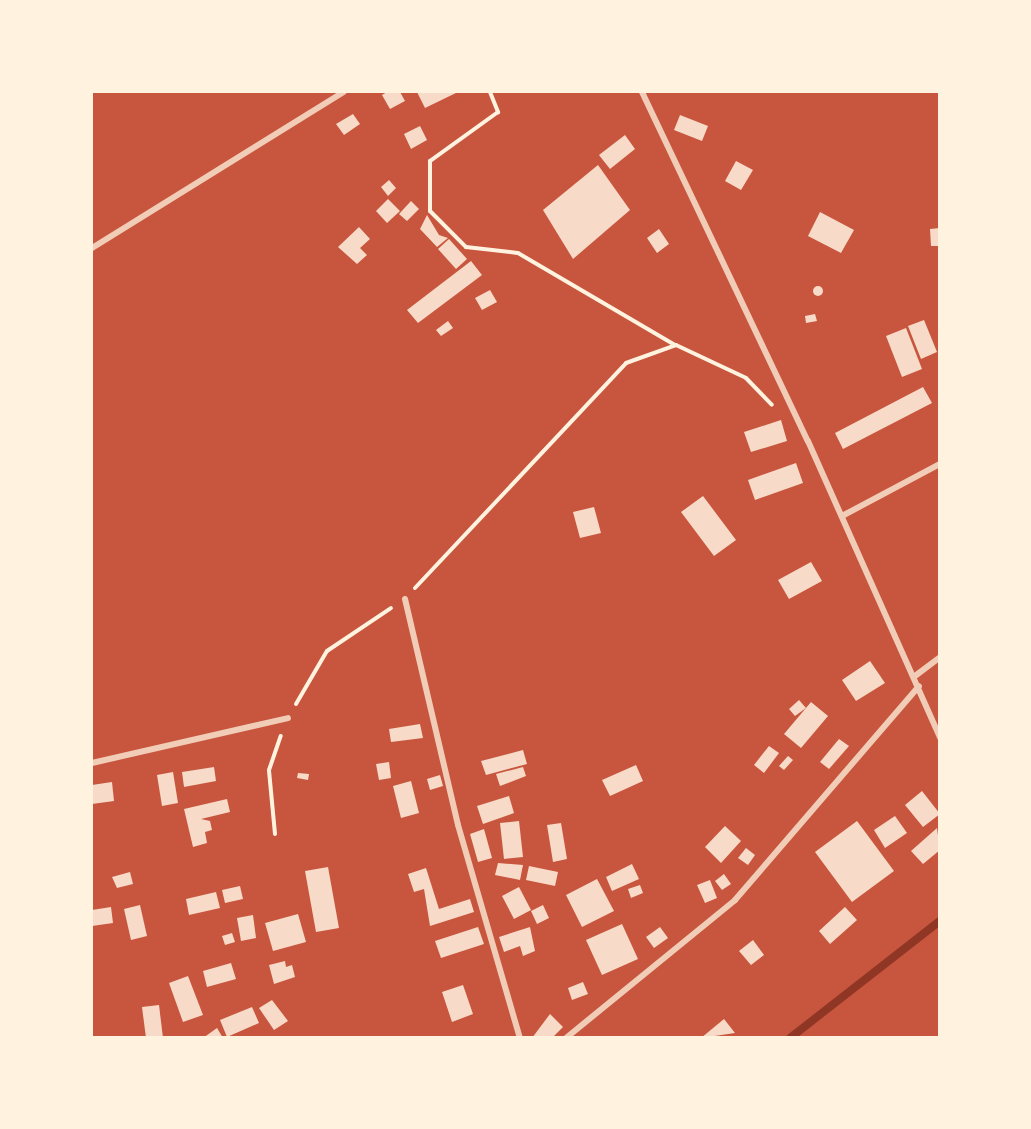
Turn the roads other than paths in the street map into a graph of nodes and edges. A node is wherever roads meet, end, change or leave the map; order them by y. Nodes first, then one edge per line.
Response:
1 (344, 92) edge
2 (642, 92) edge
3 (92, 248) edge
4 (939, 464) edge
5 (842, 516) junction
6 (405, 599) road end
7 (939, 657) edge
8 (915, 676) junction
9 (919, 686) junction
10 (288, 718) road end
11 (939, 738) edge
12 (92, 763) edge
13 (520, 1038) edge
14 (566, 1038) edge

1 - 3 street
2 - 5 street
4 - 5 street
5 - 8 street
6 - 13 street
7 - 8 street
8 - 9 street
9 - 11 street
9 - 14 street
10 - 12 street

